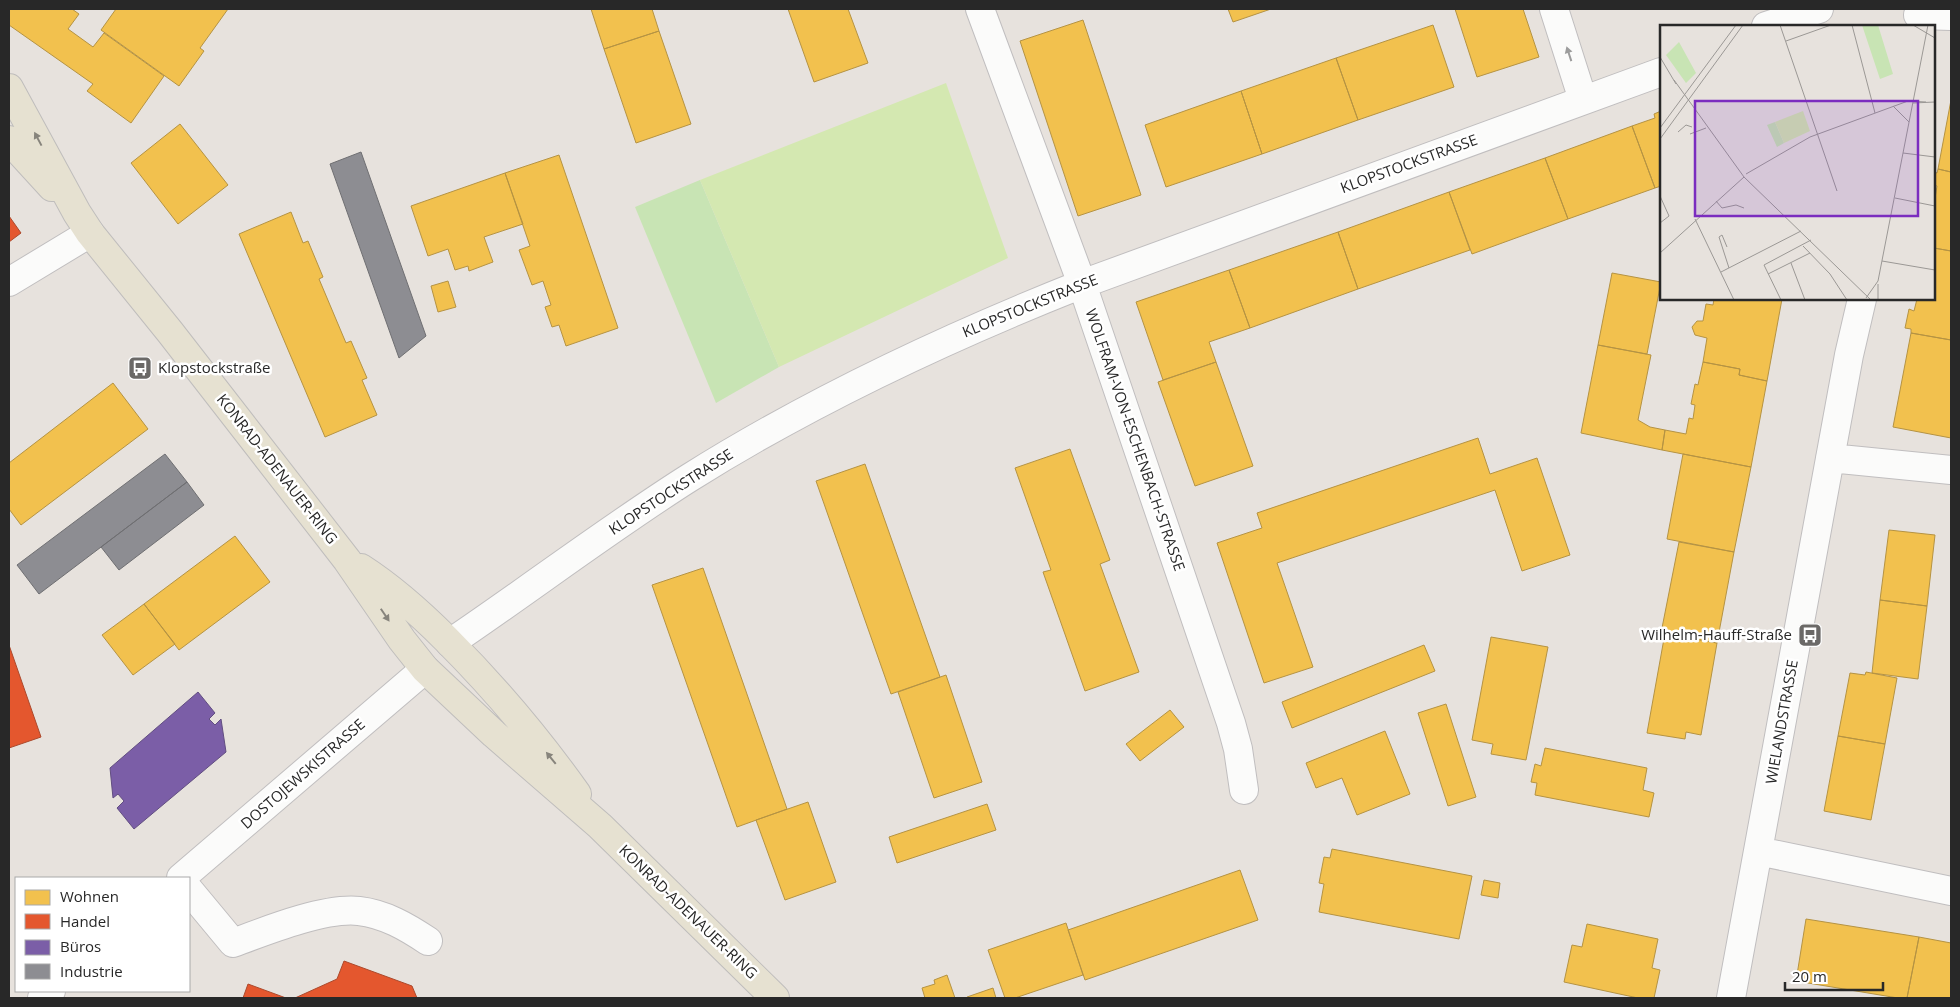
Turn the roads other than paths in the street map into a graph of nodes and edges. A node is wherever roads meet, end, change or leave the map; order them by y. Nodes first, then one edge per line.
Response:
1 (980, 9) edge
2 (1554, 9) edge
3 (1819, 9) edge
4 (1951, 16) edge
5 (1918, 17) edge
6 (1769, 25) edge
7 (1660, 72) edge
8 (9, 88) edge
9 (1584, 100) junction
10 (9, 140) edge
11 (83, 223) junction
12 (12, 275) edge
13 (1082, 284) junction
14 (1862, 300) edge
15 (1830, 458) junction
16 (1951, 470) edge
17 (348, 560) junction
18 (450, 643) junction
19 (425, 669) junction
20 (1244, 790) dead end
21 (600, 826) junction
22 (1758, 851) junction
23 (183, 877) edge
24 (190, 891) edge
25 (1951, 891) edge
26 (428, 942) dead end
27 (775, 998) edge
28 (1731, 998) edge

1 - 13 street, WOLFRAM-VON-ESCHENBACH-STRASSE
9 -> 2 street
3 - 6 street
4 - 5 street
7 - 9 street, KLOPSTOCKSTRASSE
11 -> 8 main road, KONRAD-ADENAUER-RING
9 - 13 street, KLOPSTOCKSTRASSE
10 - 11 main road, KONRAD-ADENAUER-RING
11 - 12 street
11 - 17 main road, KONRAD-ADENAUER-RING
13 - 18 street, KLOPSTOCKSTRASSE
13 - 20 street, WOLFRAM-VON-ESCHENBACH-STRASSE
14 - 15 street, WIELANDSTRASSE
15 - 16 street
15 - 22 street, WIELANDSTRASSE
17 - 18 main road, KONRAD-ADENAUER-RING
17 -> 19 main road, KONRAD-ADENAUER-RING
21 -> 18 main road, KONRAD-ADENAUER-RING
19 - 21 main road, KONRAD-ADENAUER-RING
19 - 23 street, DOSTOJEWSKISTRASSE
21 - 27 main road, KONRAD-ADENAUER-RING
22 - 25 street
22 - 28 street, WIELANDSTRASSE
24 - 26 street

